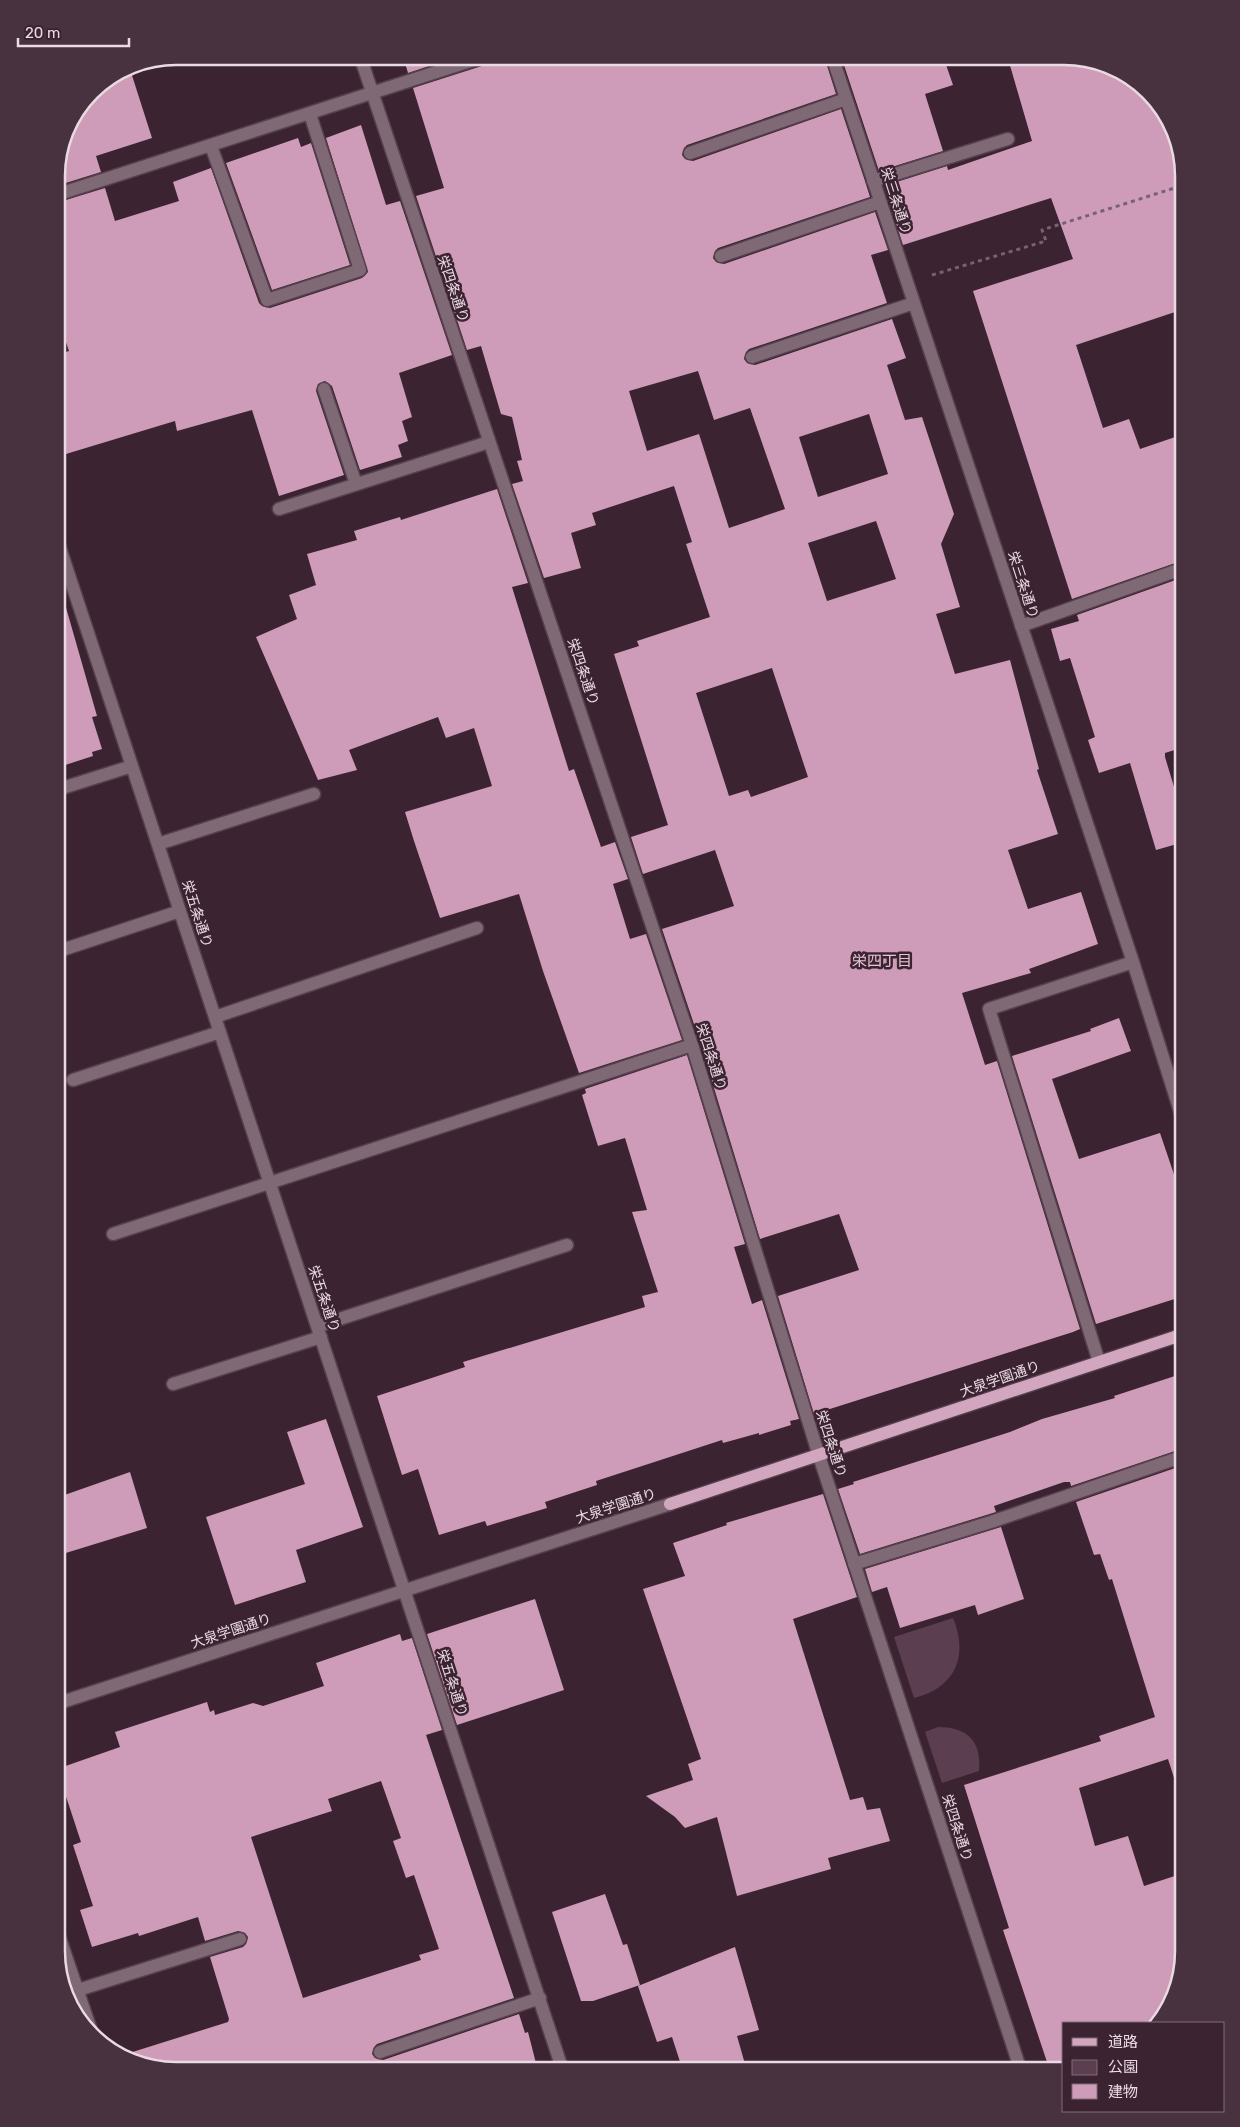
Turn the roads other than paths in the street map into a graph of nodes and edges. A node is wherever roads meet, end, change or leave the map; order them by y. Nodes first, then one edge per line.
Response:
1 (363, 65) edge
2 (459, 65) edge
3 (835, 65) edge
4 (372, 94) junction
5 (846, 98) junction
6 (310, 114) junction
7 (1008, 139) dead end
8 (211, 146) junction
9 (690, 153) dead end
10 (873, 181) junction
11 (65, 193) edge
12 (880, 202) junction
13 (721, 256) dead end
14 (914, 303) junction
15 (752, 357) dead end
16 (324, 389) dead end
17 (489, 442) junction
18 (356, 484) junction
19 (279, 508) dead end
20 (65, 563) edge
21 (1175, 571) edge
22 (1021, 626) junction
23 (132, 766) junction
24 (65, 787) edge
25 (314, 794) dead end
26 (158, 844) junction
27 (180, 911) junction
28 (477, 928) dead end
29 (65, 949) edge
30 (1133, 962) junction
31 (215, 1017) junction
32 (220, 1032) junction
33 (692, 1046) junction
34 (73, 1080) dead end
35 (1175, 1095) edge
36 (270, 1182) junction
37 (114, 1234) dead end
38 (567, 1245) dead end
39 (320, 1332) junction
40 (1175, 1337) edge
41 (1098, 1362) junction
42 (173, 1384) dead end
43 (819, 1456) junction
44 (1175, 1459) edge
45 (670, 1504) joint
46 (854, 1564) junction
47 (406, 1590) junction
48 (65, 1701) edge
49 (240, 1939) dead end
50 (65, 1953) edge
51 (78, 1990) junction
52 (540, 1998) junction
53 (86, 2016) edge
54 (380, 2052) dead end
55 (560, 2062) edge
56 (1018, 2062) edge

1 - 4 street, 栄四条通り
2 - 4 street
3 - 5 street, 栄三条通り
4 - 6 street
4 - 17 street, 栄四条通り
5 - 9 street
5 - 10 street, 栄三条通り
6 - 8 street
6 - 8 street
7 - 10 street
8 - 11 street
10 - 12 street, 栄三条通り
12 - 13 street
12 - 14 street, 栄三条通り
14 - 15 street
14 - 22 street, 栄三条通り
16 - 18 street
17 - 18 street
17 - 33 street, 栄四条通り
18 - 19 street
20 - 23 street, 栄五条通り
21 - 22 street
22 - 30 street, 栄三条通り
23 - 24 street
23 - 26 street, 栄五条通り
25 - 26 street
26 - 27 street, 栄五条通り
27 - 29 street
27 - 31 street, 栄五条通り
28 - 31 street
30 - 35 street, 栄三条通り
30 - 41 street
31 - 32 street, 栄五条通り
32 - 34 street
32 - 36 street, 栄五条通り
33 - 36 street
33 - 43 street, 栄四条通り
36 - 37 street
36 - 39 street, 栄五条通り
38 - 39 street
39 - 42 street
39 - 47 street, 栄五条通り
40 - 41 main road, 大泉学園通り
41 - 43 main road, 大泉学園通り
43 - 45 main road, 大泉学園通り
43 - 46 street, 栄四条通り
44 - 46 street
45 - 47 street, 大泉学園通り
46 - 56 street, 栄四条通り
47 - 48 street, 大泉学園通り
47 - 52 street, 栄五条通り
49 - 51 street
50 - 51 street
51 - 53 street
52 - 54 street
52 - 55 street, 栄五条通り

